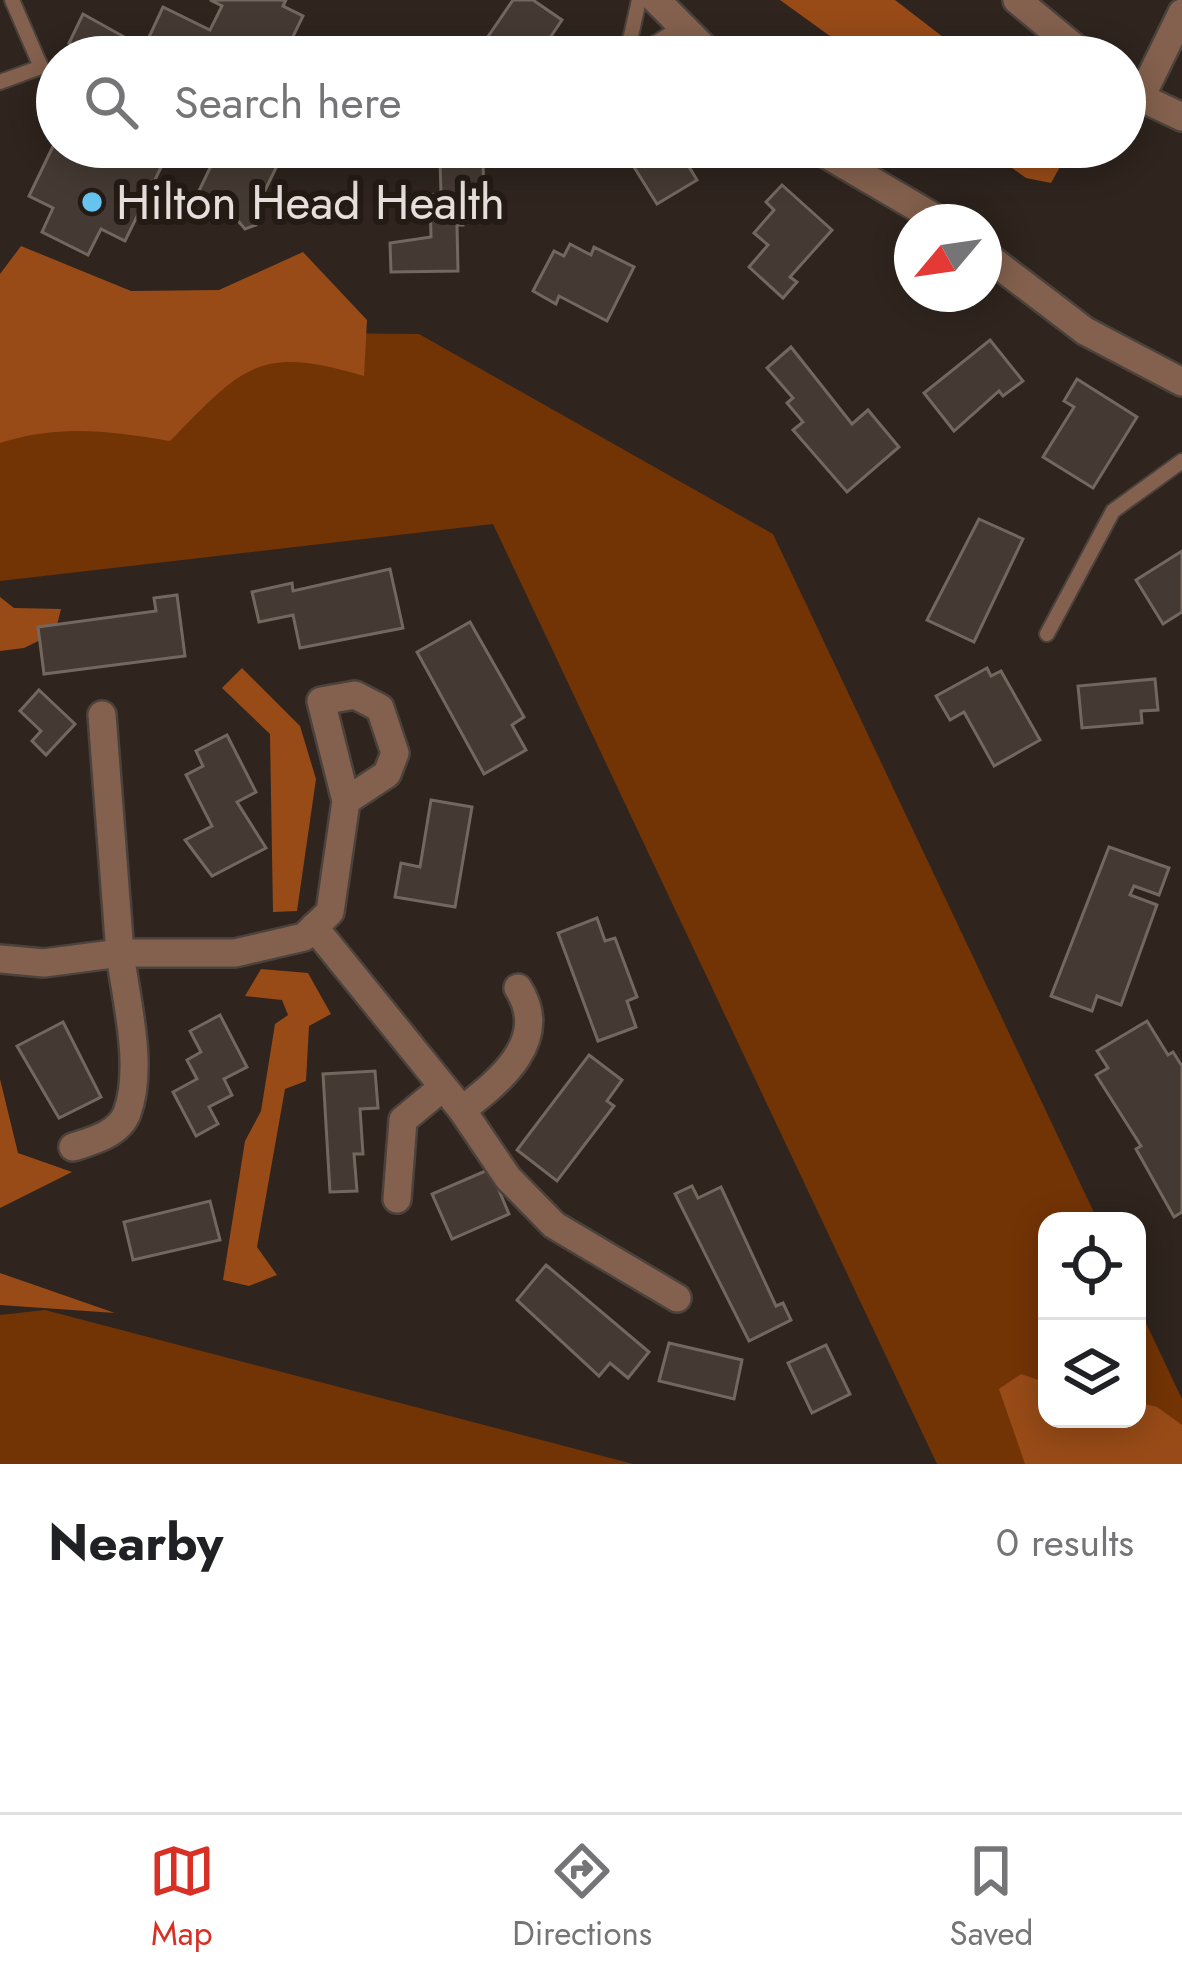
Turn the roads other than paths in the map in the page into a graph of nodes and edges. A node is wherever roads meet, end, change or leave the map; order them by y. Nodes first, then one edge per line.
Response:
1 (12, 0) edge
2 (639, 0) edge
3 (656, 0) edge
4 (1017, 0) edge
5 (0, 6) edge
6 (1182, 13) edge
7 (683, 26) junction
8 (631, 36) edge
9 (667, 36) edge
10 (692, 36) edge
11 (1061, 36) edge
12 (36, 55) edge
13 (36, 69) edge
14 (1146, 72) edge
15 (0, 82) edge
16 (1146, 101) edge
17 (1182, 117) edge
18 (850, 168) edge
19 (911, 204) edge
20 (1002, 268) edge
21 (1182, 382) edge
22 (1182, 461) edge
23 (1047, 634) dead end
24 (102, 715) dead end
25 (346, 801) dead end
26 (314, 927) junction
27 (120, 952) junction
28 (0, 959) edge
29 (518, 988) dead end
30 (443, 1088) junction
31 (463, 1110) junction
32 (73, 1147) dead end
33 (397, 1199) dead end
34 (677, 1298) dead end

1 - 5 lane
1 - 12 lane
2 - 8 lane
3 - 7 street
4 - 11 street
6 - 14 street
7 - 9 lane
7 - 10 street
13 - 15 lane
16 - 17 street
18 - 19 street
20 - 21 street
22 - 23 lane
24 - 27 street
25 - 26 street
26 - 27 street
26 - 30 street
27 - 28 street
27 - 32 street
29 - 31 street
30 - 31 street
30 - 33 street
31 - 34 street

